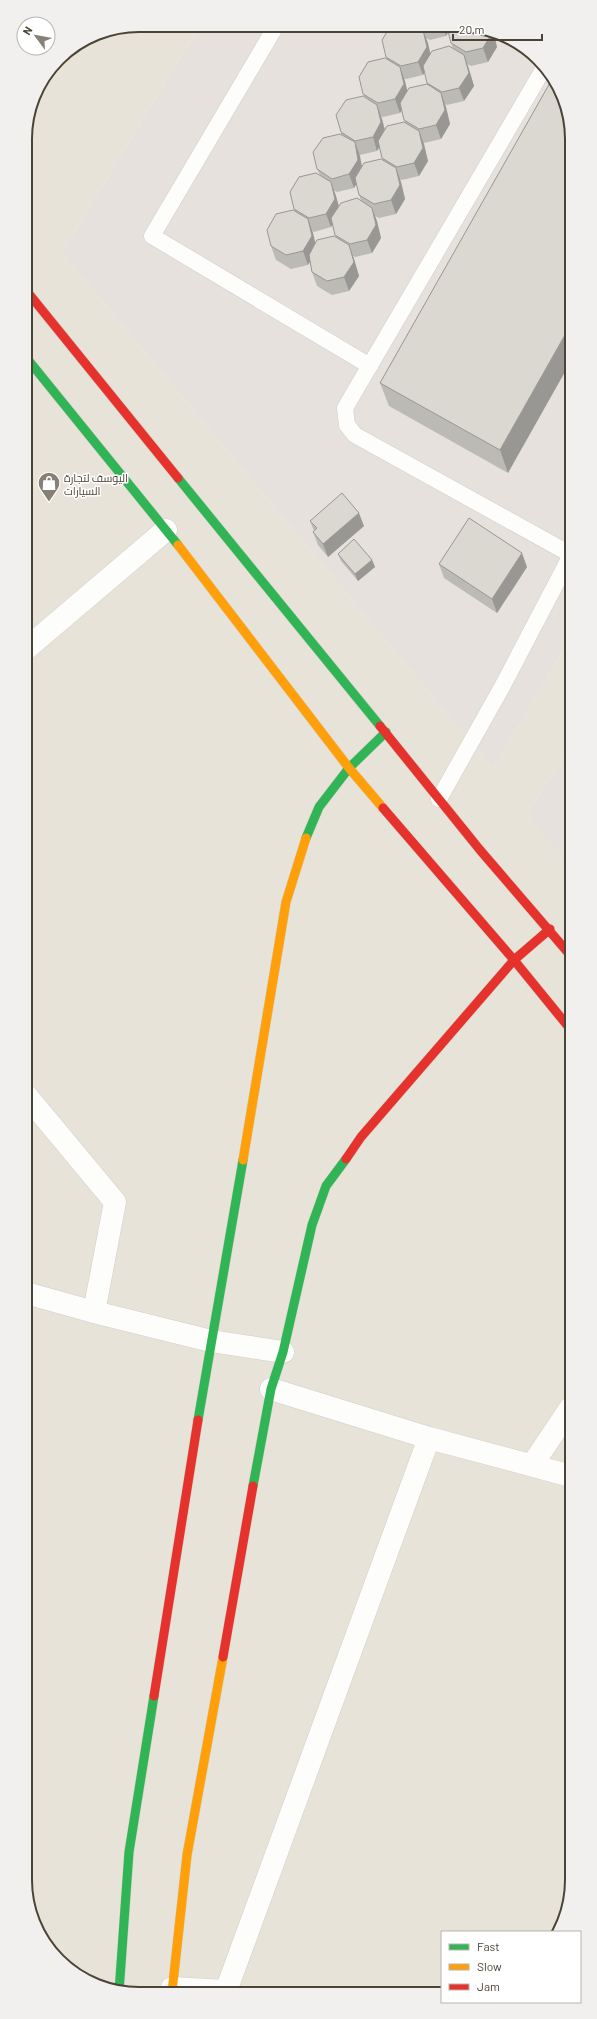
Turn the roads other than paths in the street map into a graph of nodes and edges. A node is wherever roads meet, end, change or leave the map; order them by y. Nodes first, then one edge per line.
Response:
1 (272, 32) edge
2 (542, 72) edge
3 (32, 298) edge
4 (32, 363) edge
5 (370, 366) junction
6 (166, 530) junction
7 (565, 551) edge
8 (565, 567) edge
9 (32, 644) edge
10 (386, 732) junction
11 (349, 768) junction
12 (439, 799) junction
13 (550, 930) junction
14 (565, 949) edge
15 (514, 960) junction
16 (565, 1023) edge
17 (32, 1102) edge
18 (32, 1295) edge
19 (94, 1312) junction
20 (211, 1341) junction
21 (283, 1352) junction
22 (270, 1390) junction
23 (565, 1416) edge
24 (429, 1438) junction
25 (532, 1465) junction
26 (565, 1474) edge
27 (119, 1985) edge
28 (172, 1987) edge
29 (228, 1987) edge

1 - 5 lane
2 - 5 lane
3 - 10 main road
4 - 6 main road
5 - 7 lane
6 - 9 street
6 - 11 main road
8 - 12 lane
10 - 11 main road
10 - 12 main road
11 - 15 main road
11 - 20 main road
12 - 13 main road
13 - 14 main road
13 - 15 main road
15 - 16 main road
15 - 21 main road
17 - 19 street
18 - 19 street
19 - 20 street
20 - 21 street
20 - 27 main road
21 - 22 main road
22 - 24 street
22 - 28 main road
23 - 25 street
24 - 25 street
24 - 29 street
25 - 26 street

